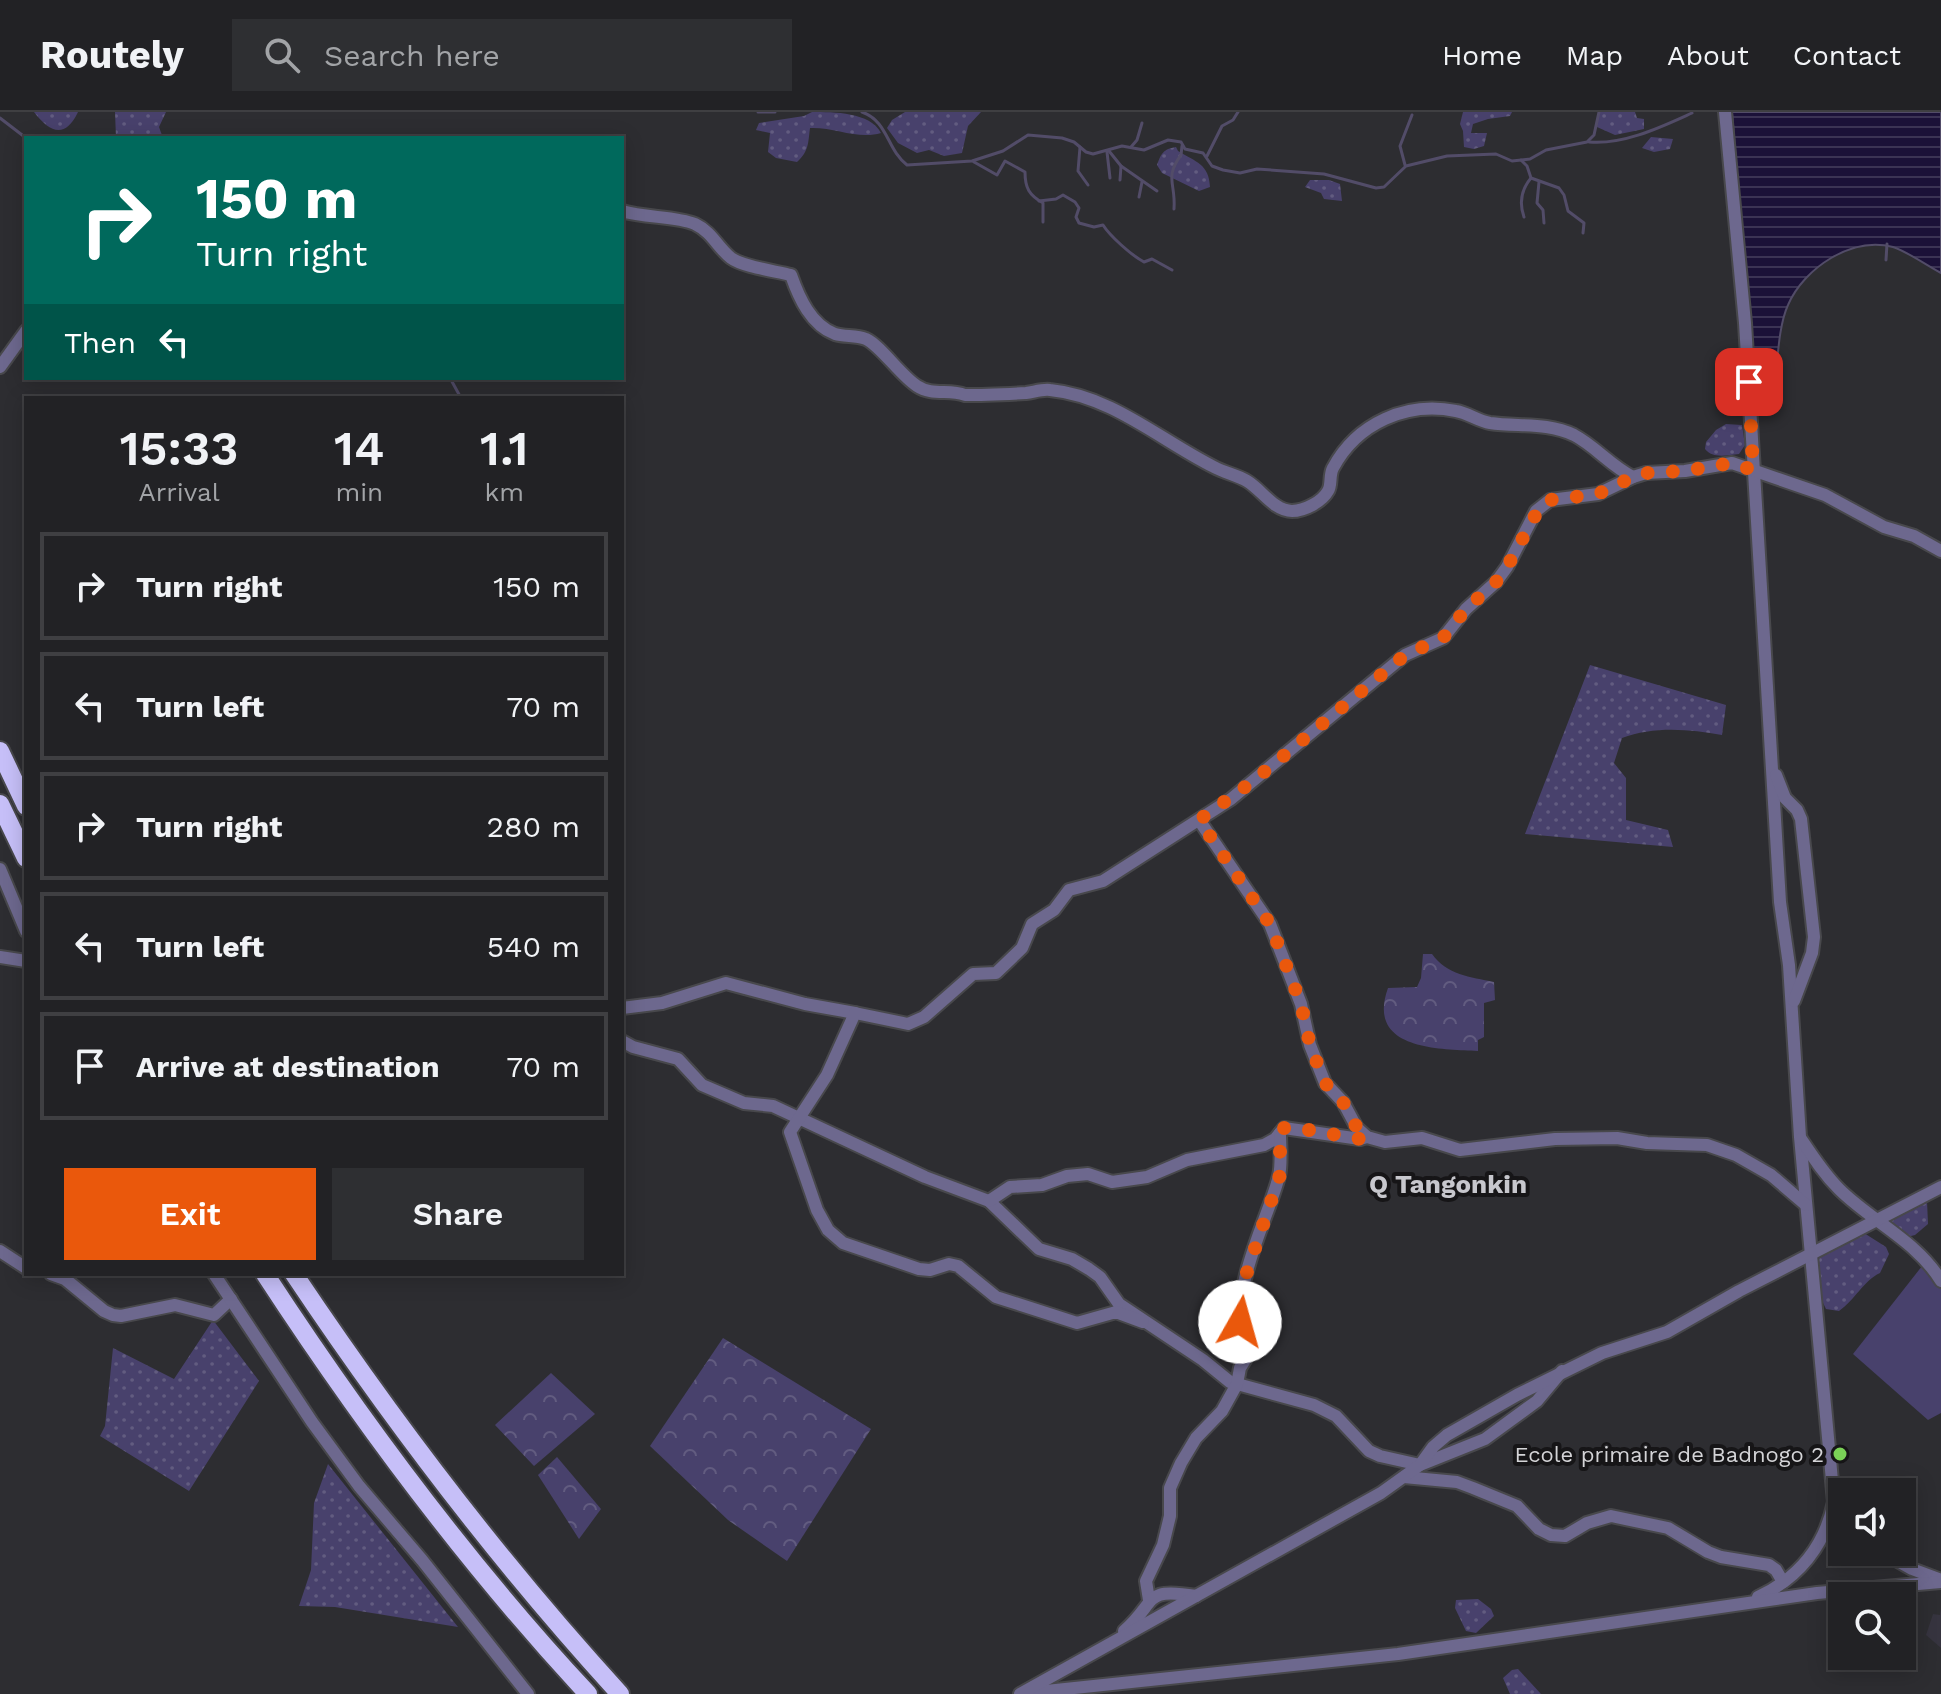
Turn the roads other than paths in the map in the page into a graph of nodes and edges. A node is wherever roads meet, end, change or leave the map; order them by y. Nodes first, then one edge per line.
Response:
1 (1725, 112) edge
2 (624, 212) edge
3 (24, 334) edge
4 (0, 367) edge
5 (1753, 470) junction
6 (1633, 477) junction
7 (1941, 551) edge
8 (0, 751) edge
9 (1772, 764) junction
10 (24, 802) edge
11 (0, 804) edge
12 (1199, 820) junction
13 (24, 854) edge
14 (0, 869) edge
15 (24, 926) edge
16 (0, 957) edge
17 (24, 961) edge
18 (1791, 1007) junction
19 (624, 1008) edge
20 (855, 1013) junction
21 (624, 1042) edge
22 (798, 1119) junction
23 (1280, 1133) junction
24 (1367, 1137) junction
25 (1800, 1137) junction
26 (1941, 1187) edge
27 (989, 1201) junction
28 (1806, 1205) junction
29 (1875, 1220) junction
30 (0, 1251) edge
31 (1810, 1255) junction
32 (24, 1267) edge
33 (57, 1276) edge
34 (215, 1276) edge
35 (266, 1276) edge
36 (295, 1276) edge
37 (1941, 1281) edge
38 (231, 1299) junction
39 (1143, 1322) junction
40 (1562, 1371) junction
41 (1237, 1384) junction
42 (1420, 1465) junction
43 (1404, 1477) junction
44 (1835, 1478) edge
45 (1828, 1528) edge
46 (1907, 1566) edge
47 (1941, 1581) edge
48 (1783, 1582) junction
49 (1196, 1596) junction
50 (1149, 1600) junction
51 (1745, 1603) junction
52 (1110, 1644) junction
53 (528, 1694) edge
54 (588, 1694) edge
55 (620, 1694) edge
56 (1021, 1694) edge

1 - 5 street
2 - 6 street
3 - 4 street
5 - 6 street
5 - 7 street
5 - 9 street
6 - 12 street
8 - 10 highway
9 - 18 street
9 - 18 street
11 - 13 highway
12 - 20 street
12 - 24 street
14 - 15 street
16 - 17 street
18 - 25 street
19 - 20 street
20 - 22 street
21 - 22 street
22 - 27 street
22 - 39 street
23 - 24 street
23 - 27 street
23 - 41 street
24 - 28 street
25 - 28 street
25 - 29 street
26 - 29 street
27 - 39 street
28 - 31 street
29 - 31 street
29 - 37 street
30 - 32 street
31 - 40 street
31 - 44 street
33 - 38 street
34 - 38 street
35 - 54 highway
36 - 55 highway
38 - 53 street
39 - 41 street
40 - 42 street
40 - 42 street
41 - 42 street
41 - 50 street
42 - 43 street
43 - 48 street
43 - 49 street
45 - 48 street
46 - 47 street
47 - 51 street
48 - 51 street
49 - 50 street
49 - 52 street
50 - 52 street
51 - 56 street
52 - 56 street

